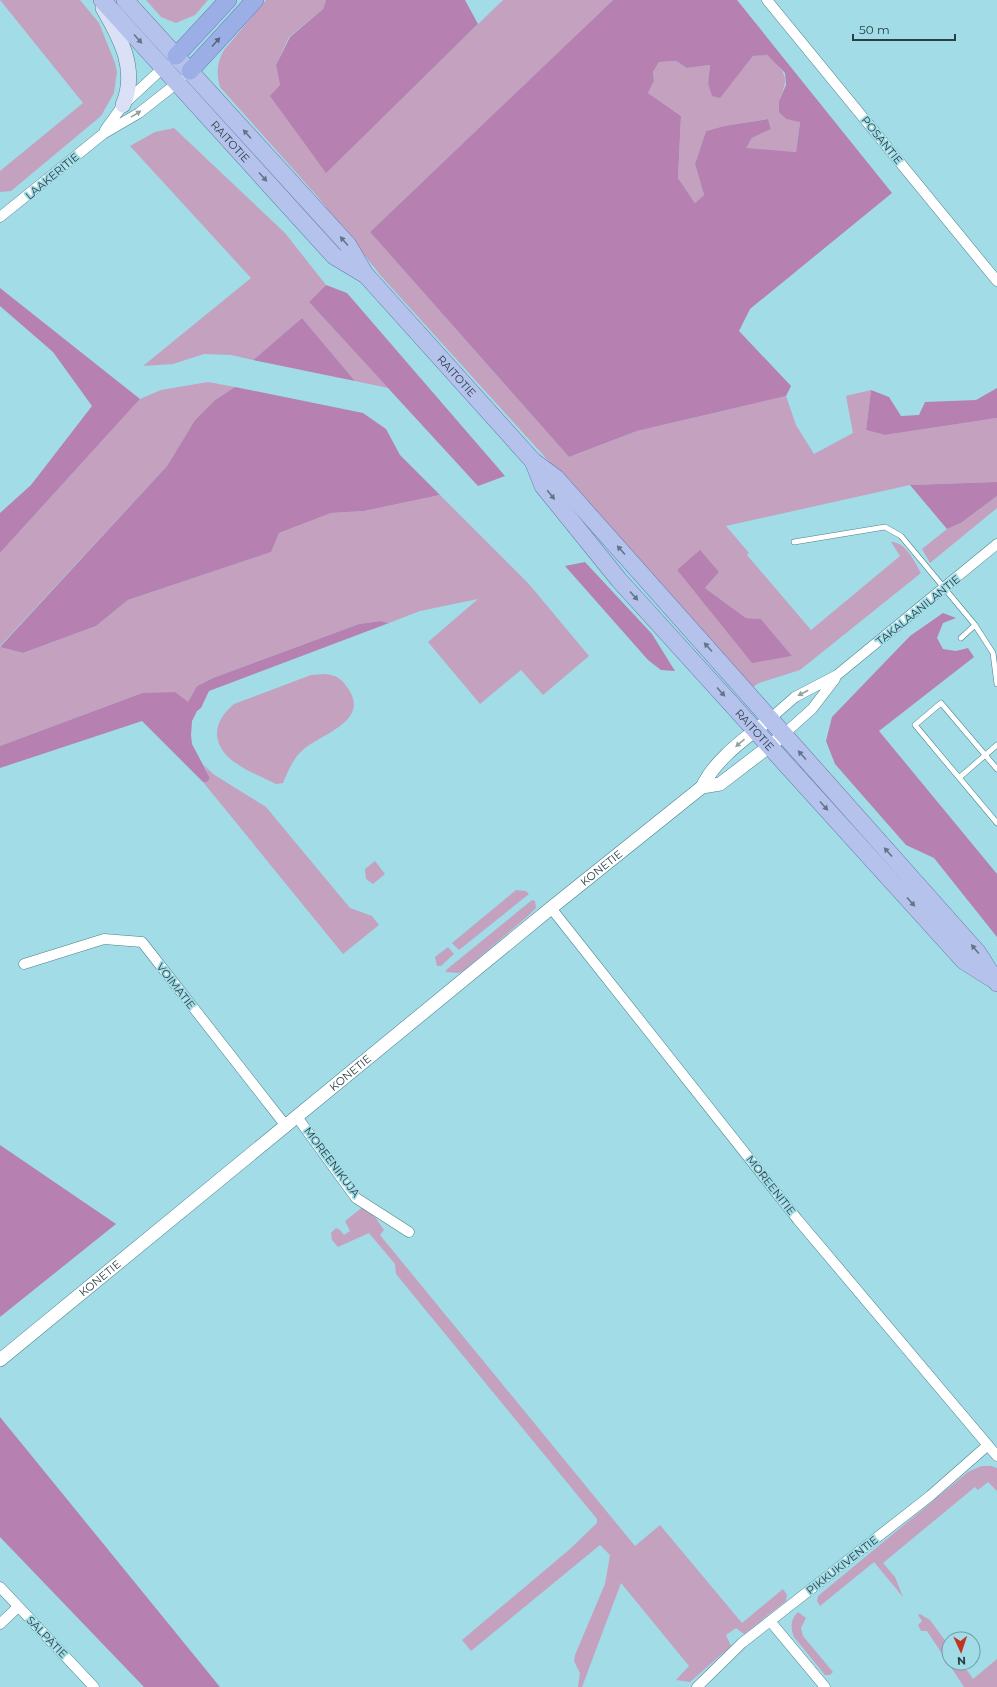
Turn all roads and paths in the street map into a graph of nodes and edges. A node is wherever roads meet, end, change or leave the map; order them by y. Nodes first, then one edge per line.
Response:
1 (99, 0) edge
2 (102, 0) edge
3 (125, 0) edge
4 (228, 0) edge
5 (255, 0) edge
6 (767, 0) edge
7 (176, 56) junction
8 (164, 68) junction
9 (190, 71) junction
10 (178, 83) junction
11 (123, 106) junction
12 (103, 134) junction
13 (0, 217) edge
14 (365, 274) junction
15 (996, 278) edge
16 (533, 461) junction
17 (794, 542) dead end
18 (997, 544) edge
19 (944, 588) junction
20 (975, 625) junction
21 (961, 638) dead end
22 (837, 675) junction
23 (997, 684) edge
24 (770, 718) junction
25 (755, 730) junction
26 (784, 734) junction
27 (997, 745) edge
28 (770, 746) junction
29 (985, 755) junction
30 (997, 769) edge
31 (960, 777) junction
32 (702, 787) junction
33 (997, 823) edge
34 (551, 908) junction
35 (24, 964) dead end
36 (997, 982) edge
37 (297, 1117) junction
38 (286, 1126) junction
39 (409, 1232) dead end
40 (0, 1360) edge
41 (988, 1445) junction
42 (997, 1456) edge
43 (0, 1587) edge
44 (18, 1607) junction
45 (770, 1620) junction
46 (0, 1624) edge
47 (94, 1687) edge
48 (697, 1687) edge
49 (825, 1687) edge

1 - 11 main road
2 -> 8 main road, RAITOTIE
3 - 7 main road, RAITOTIE
4 - 7 highway
9 -> 5 highway
6 - 15 street, POSANTIE
7 - 8 street, LAAKERITIE
7 - 9 main road, RAITOTIE
8 - 10 main road, RAITOTIE
8 - 11 street, LAAKERITIE
9 - 10 street, LAAKERITIE
14 -> 9 main road, RAITOTIE
12 -> 10 street, LAAKERITIE
10 -> 14 main road, RAITOTIE
11 - 12 street, LAAKERITIE
12 - 13 street, LAAKERITIE
14 - 16 main road, RAITOTIE
24 -> 16 main road, RAITOTIE
16 -> 25 main road, RAITOTIE
17 - 19 lane
18 - 19 street, TAKALAANILANTIE
19 - 20 lane
19 - 22 street, TAKALAANILANTIE
20 - 21 lane
20 - 23 lane
22 -> 24 street, TAKALAANILANTIE
22 - 26 street, TAKALAANILANTIE
24 - 25 street, KONETIE
24 - 26 main road, RAITOTIE
25 - 28 main road, RAITOTIE
25 -> 32 street, KONETIE
26 - 28 street, KONETIE
36 -> 26 main road, RAITOTIE
27 - 29 lane
28 - 32 street, KONETIE
28 -> 36 main road, RAITOTIE
29 - 30 lane
29 - 31 lane
29 - 31 lane
31 - 33 lane
32 - 34 street, KONETIE
34 - 37 street, KONETIE
34 - 41 street, MOREENITIE
35 - 38 street, VOIMATIE
37 - 38 street, KONETIE
37 - 39 street, MOREENIKUJA
38 - 40 street, KONETIE
41 - 42 street, MOREENITIE
41 - 45 street, PIKKUKIVENTIE
43 - 44 street, SÄLPÄTIE
44 - 46 street
44 - 47 street, SÄLPÄTIE
45 - 48 street, PIKKUKIVENTIE
45 - 49 street

